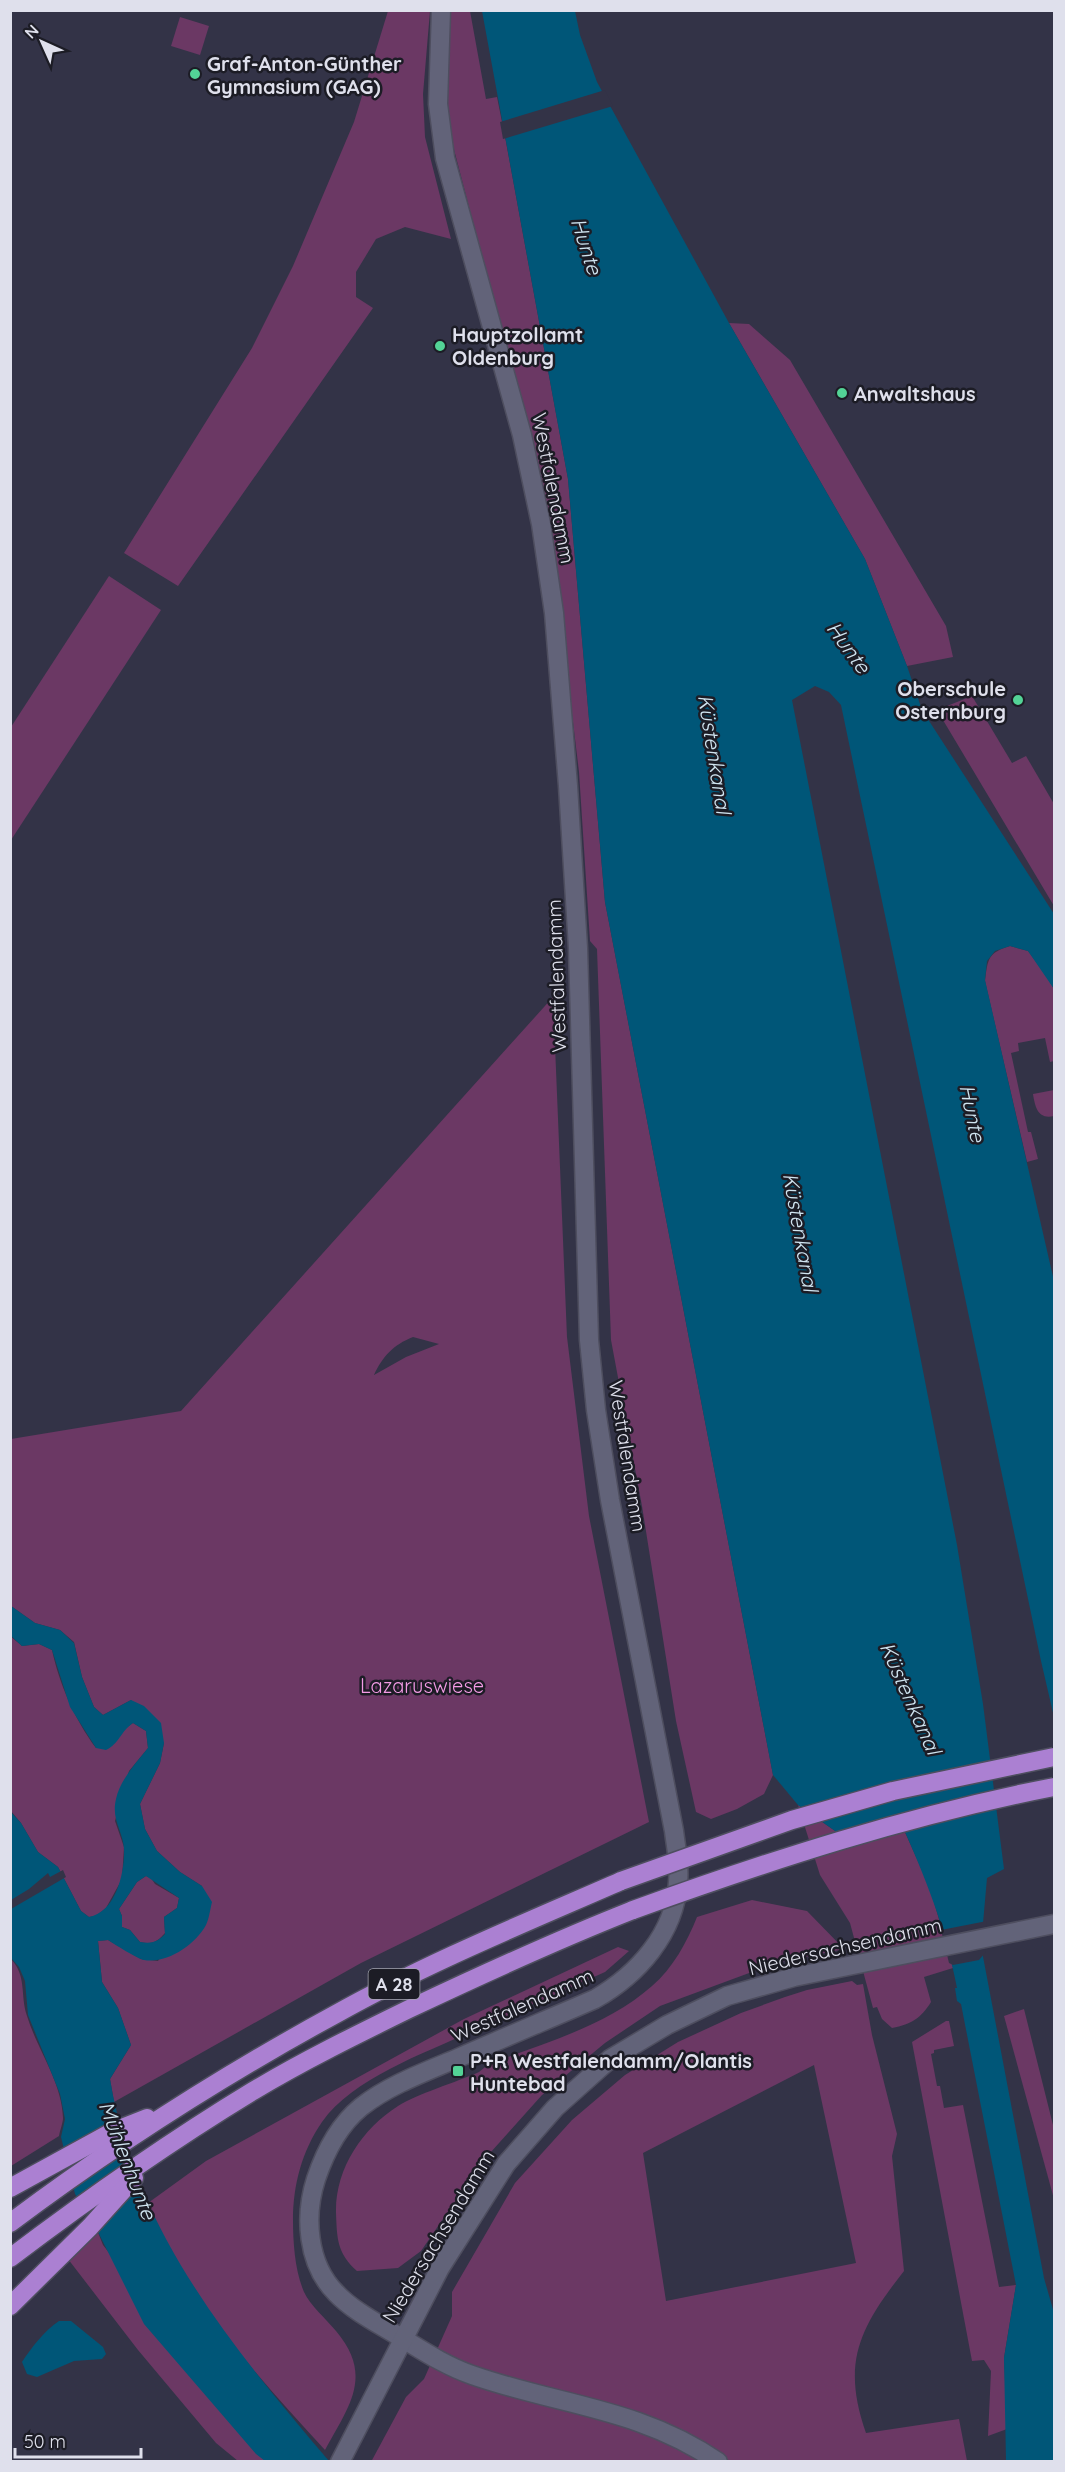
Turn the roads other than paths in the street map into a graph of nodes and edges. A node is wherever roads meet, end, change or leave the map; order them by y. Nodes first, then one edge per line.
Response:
1 (441, 10) edge
2 (1054, 1757) edge
3 (1054, 1787) edge
4 (1054, 1924) edge
5 (176, 2107) junction
6 (153, 2156) junction
7 (10, 2188) edge
8 (10, 2223) edge
9 (10, 2258) edge
10 (10, 2306) edge
11 (402, 2338) junction
12 (342, 2457) edge
13 (718, 2462) edge

1 - 11 street, Westfalendamm
2 - 5 highway, A 28, bridge
3 - 6 highway, A 28, bridge
4 - 11 street, Niedersachsendamm
5 - 7 highway
5 - 8 highway, A 28
6 - 9 highway, A 28
6 - 10 highway
11 - 12 street, Niedersachsendamm
11 - 13 street, Westfalendamm

